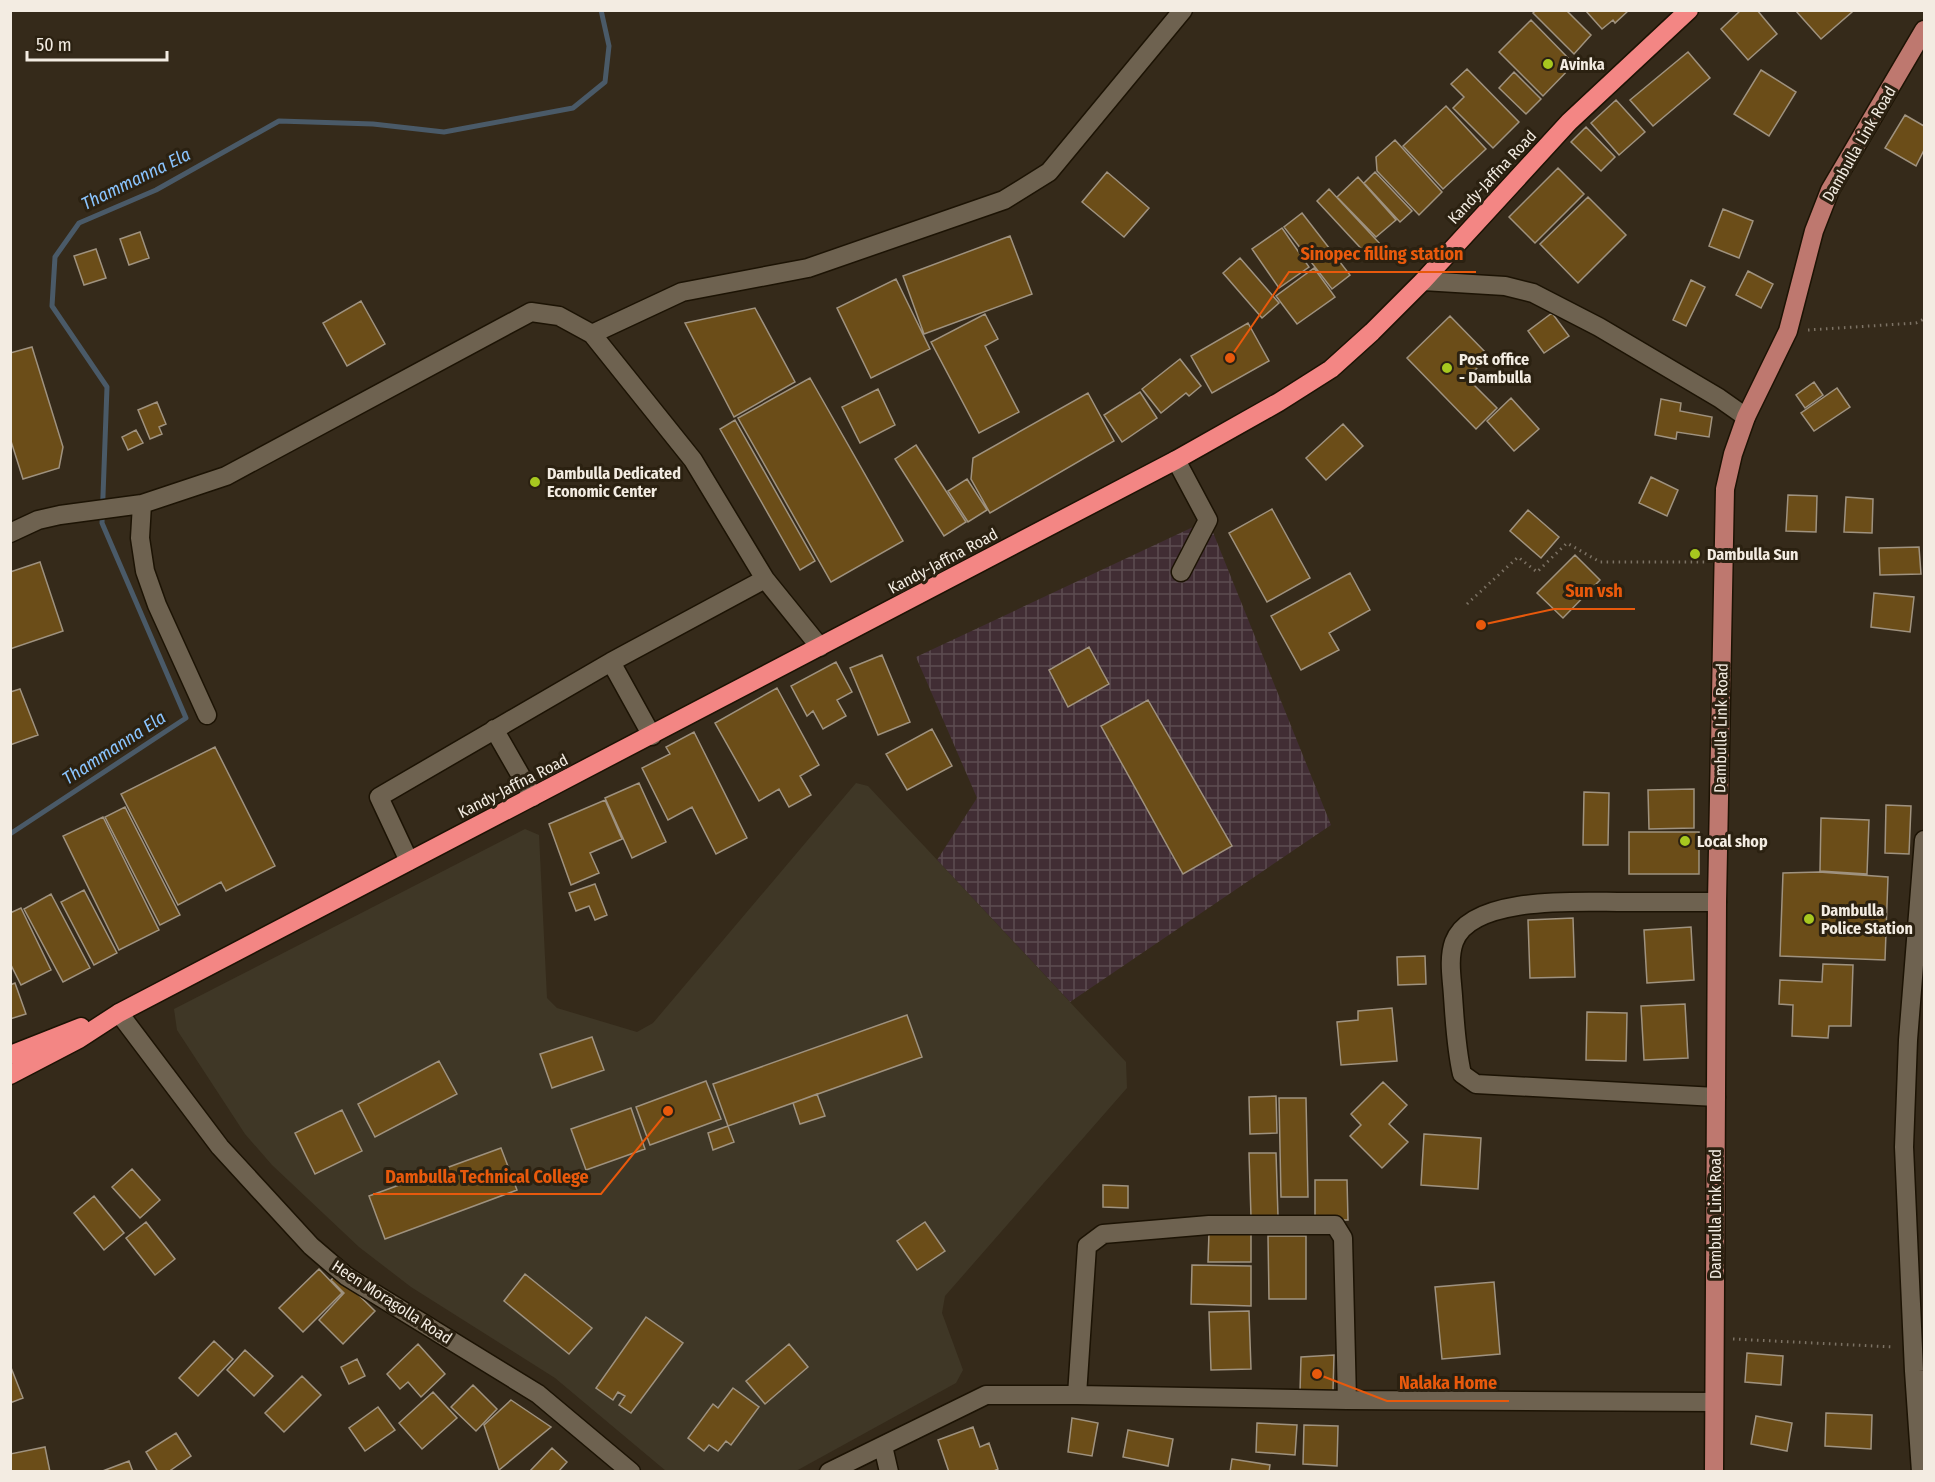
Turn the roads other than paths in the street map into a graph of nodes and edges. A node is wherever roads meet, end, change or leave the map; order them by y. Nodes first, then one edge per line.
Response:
1 (1184, 10) edge
2 (1689, 10) edge
3 (1924, 30) edge
4 (1423, 281) junction
5 (592, 334) junction
6 (1746, 417) junction
7 (1176, 460) junction
8 (134, 505) junction
9 (10, 533) edge
10 (1181, 572) dead end
11 (765, 579) junction
12 (820, 647) junction
13 (611, 662) junction
14 (207, 714) dead end
15 (494, 729) junction
16 (652, 736) junction
17 (533, 797) junction
18 (1924, 840) edge
19 (409, 861) junction
20 (1717, 902) junction
21 (119, 1013) junction
22 (10, 1055) edge
23 (10, 1075) edge
24 (1716, 1097) junction
25 (1077, 1395) junction
26 (1347, 1400) junction
27 (1713, 1402) junction
28 (883, 1446) junction
29 (631, 1472) edge
30 (829, 1472) edge
31 (889, 1472) edge
32 (1714, 1472) edge
33 (1921, 1472) edge

1 - 5 street
2 - 4 highway, Kandy-Jaffna Road
3 - 6 main road, Dambulla Link Road
4 - 6 street
4 - 7 highway, Kandy-Jaffna Road
5 - 8 street
5 - 11 street
6 - 20 main road, Dambulla Link Road
7 - 10 street
7 - 12 highway, Kandy-Jaffna Road
8 - 9 street
8 - 14 street
11 - 12 street
11 - 13 street
12 - 16 highway, Kandy-Jaffna Road
13 - 15 street
13 - 16 street
15 - 17 street
15 - 19 street
16 - 17 highway, Kandy-Jaffna Road
17 - 19 highway, Kandy-Jaffna Road
18 - 33 street
19 - 21 highway, Kandy-Jaffna Road
20 - 24 main road, Dambulla Link Road
20 - 24 street
21 - 22 highway, Kandy-Jaffna Road
21 - 23 highway, Kandy-Jaffna Road
21 - 29 street, Heen Moragolla Road
24 - 27 main road, Dambulla Link Road
25 - 26 street
25 - 26 street
25 - 28 street
26 - 27 street
27 - 32 main road, Dambulla Link Road
28 - 30 street
28 - 31 street

